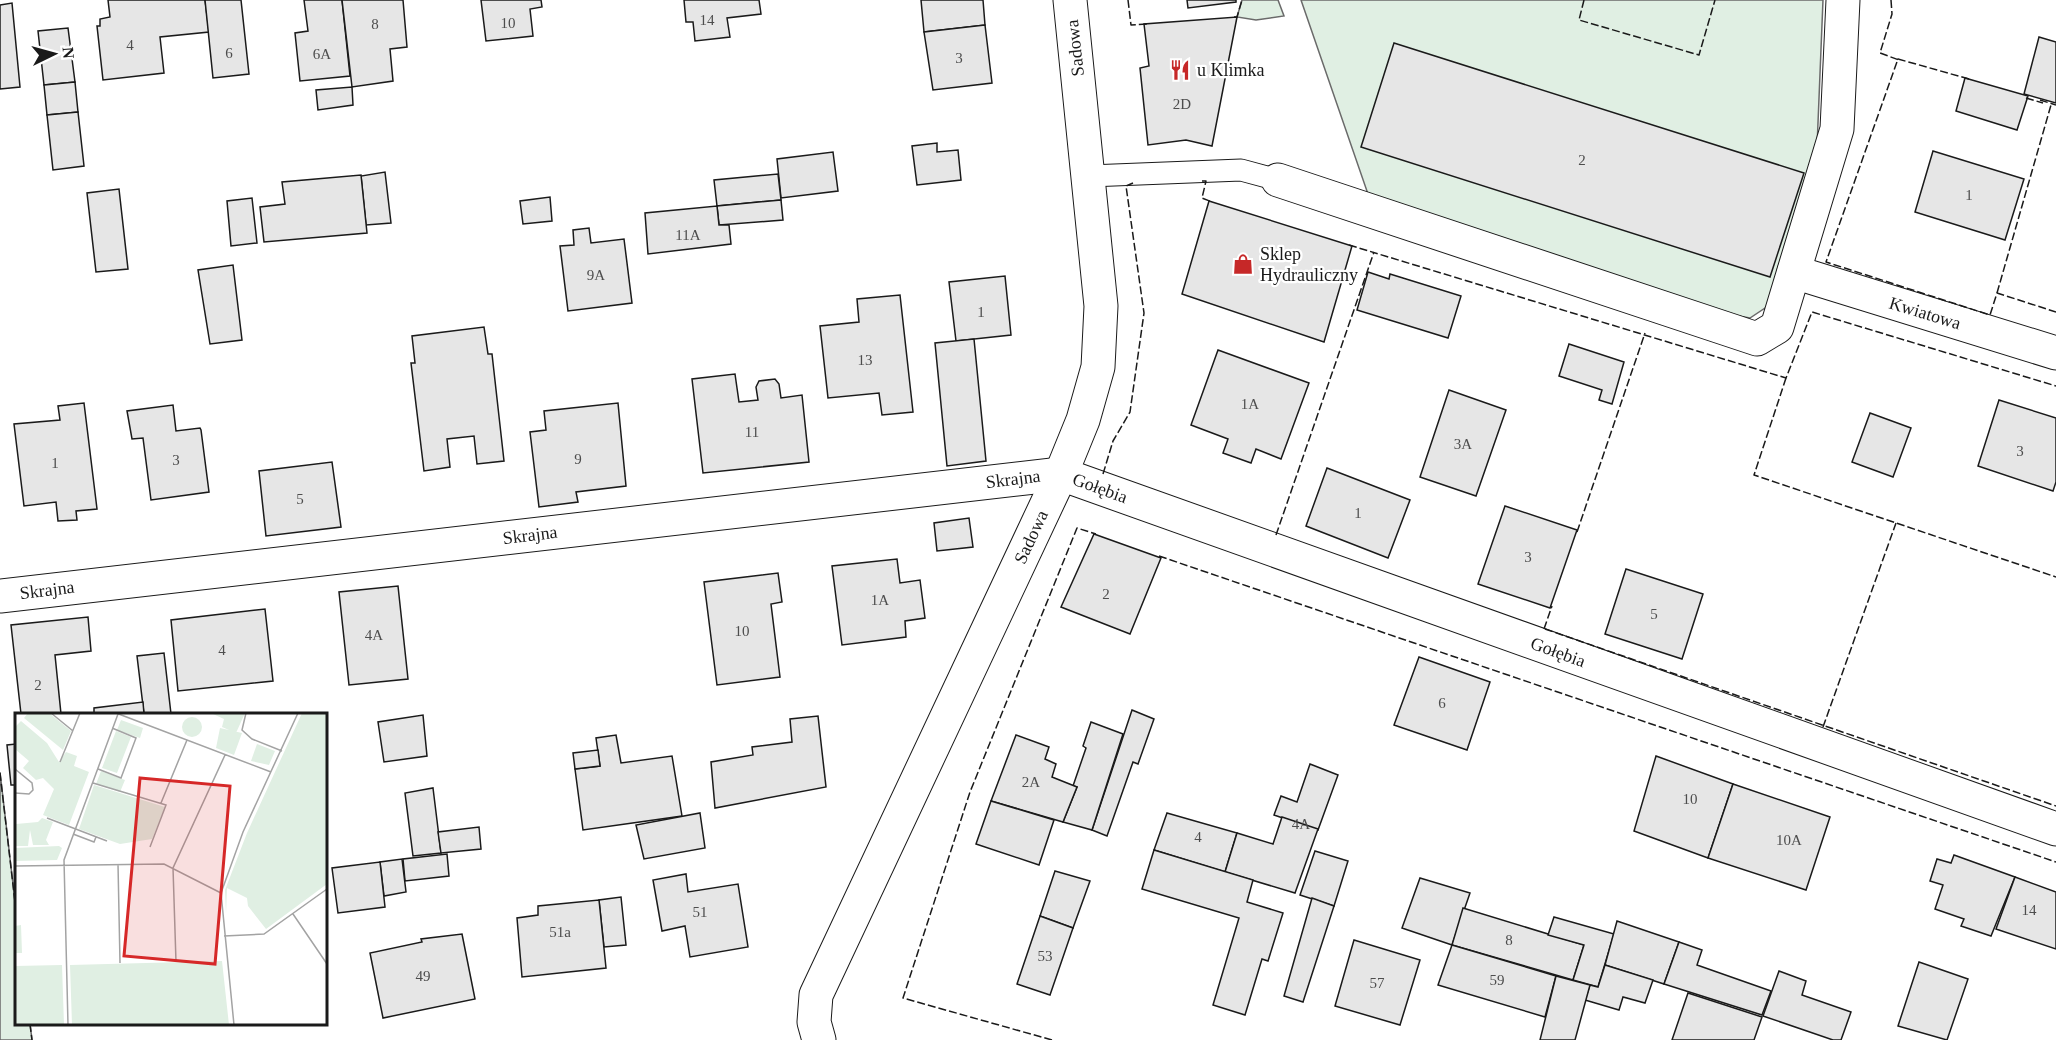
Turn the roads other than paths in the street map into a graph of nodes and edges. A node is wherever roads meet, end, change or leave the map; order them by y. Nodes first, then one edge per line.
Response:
1 (1070, 0) edge
2 (1844, 0) edge
3 (1089, 176) junction
4 (1278, 180) joint
5 (1794, 272) junction
6 (2056, 353) edge
7 (1061, 474) junction
8 (0, 596) edge
9 (2056, 829) edge
10 (819, 1040) edge

1 - 3 street, Sadowa
2 - 5 street
3 - 4 lane
3 - 7 street, Sadowa
4 - 5 street
5 - 6 street, Kwiatowa
7 - 8 street, Skrajna
7 - 9 street, Gołębia
7 - 10 street, Sadowa

